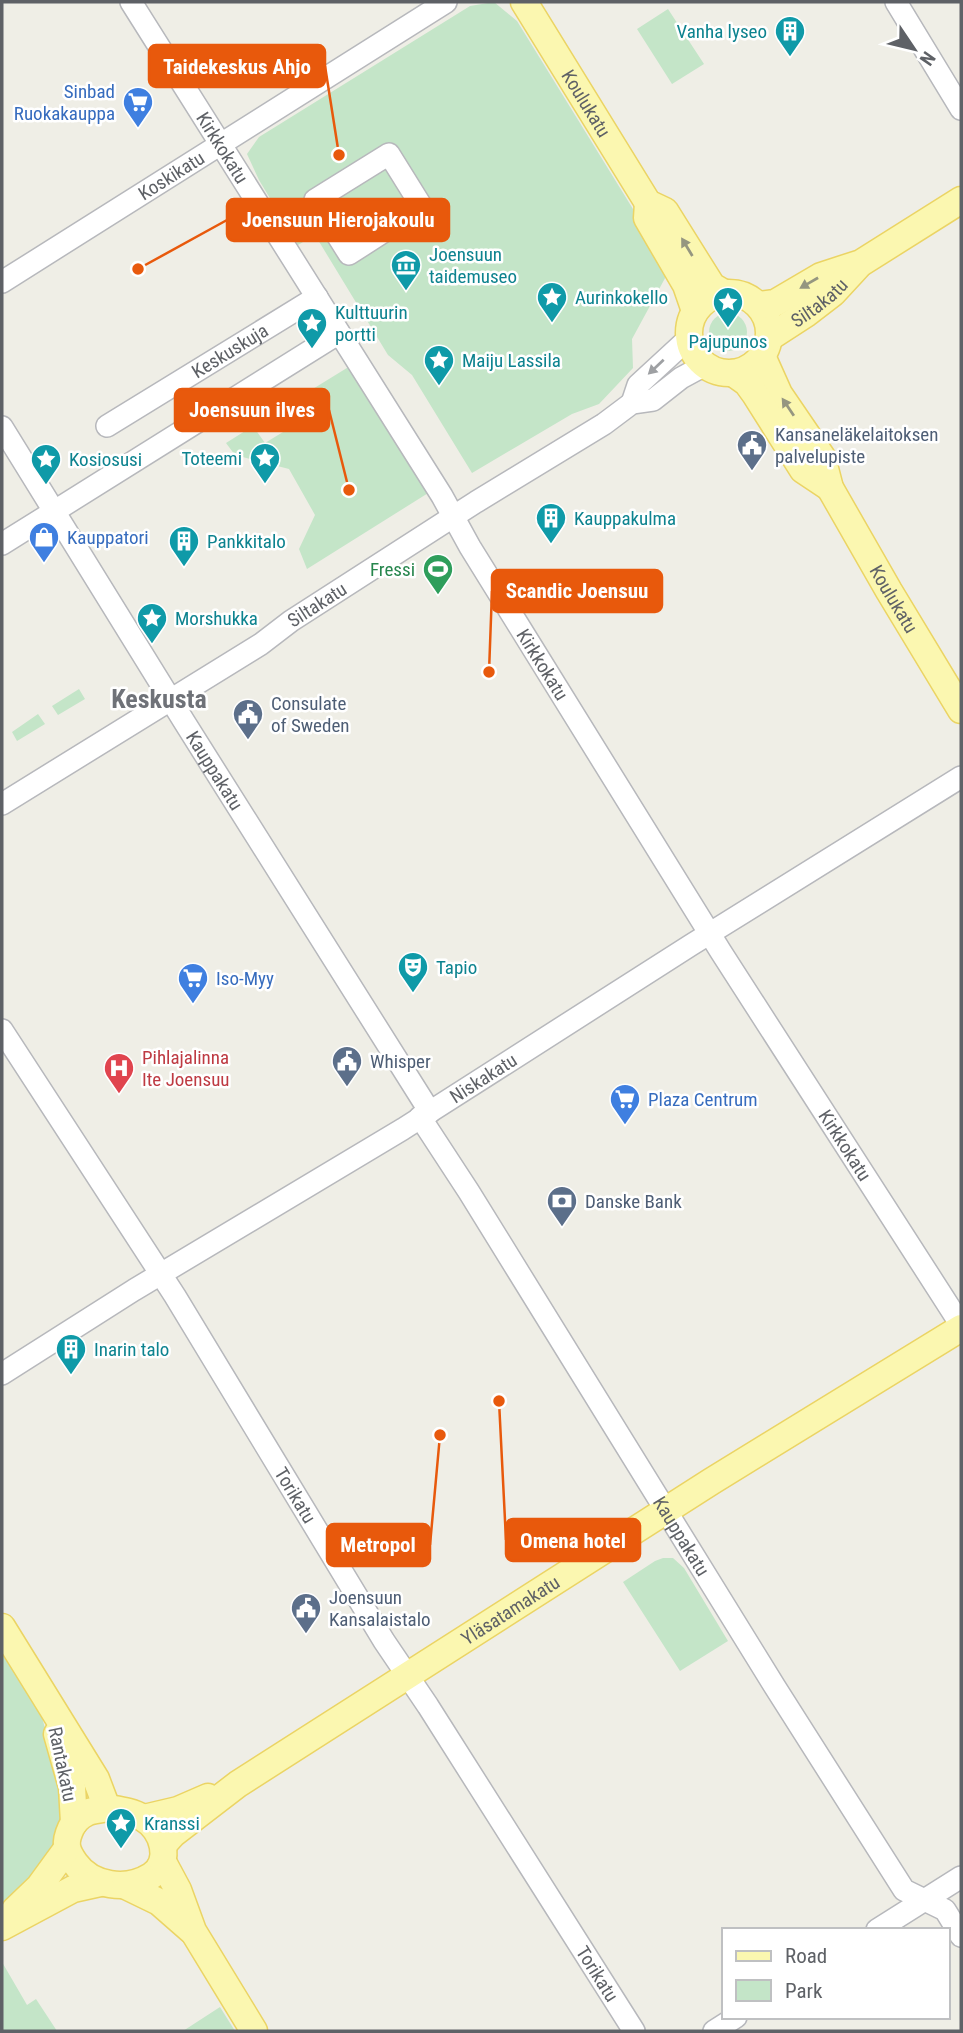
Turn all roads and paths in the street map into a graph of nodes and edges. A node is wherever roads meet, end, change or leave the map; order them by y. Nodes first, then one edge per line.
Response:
1 (131, 2) edge
2 (446, 2) edge
3 (524, 2) edge
4 (896, 2) edge
5 (961, 109) edge
6 (221, 143) junction
7 (961, 200) edge
8 (648, 203) junction
9 (422, 207) joint
10 (861, 263) junction
11 (2, 282) edge
12 (724, 293) junction
13 (317, 296) junction
14 (759, 305) junction
15 (695, 311) junction
16 (339, 333) junction
17 (690, 338) junction
18 (766, 346) junction
19 (705, 365) junction
20 (733, 373) junction
21 (632, 403) junction
22 (107, 426) dead end
23 (2, 427) edge
24 (830, 488) junction
25 (53, 511) junction
26 (454, 516) junction
27 (2, 544) edge
28 (171, 700) junction
29 (961, 710) edge
30 (961, 777) edge
31 (2, 804) edge
32 (709, 933) junction
33 (2, 1030) edge
34 (425, 1115) junction
35 (161, 1275) junction
36 (961, 1326) edge
37 (2, 1374) edge
38 (666, 1511) junction
39 (2, 1627) edge
40 (407, 1675) junction
41 (50, 1705) junction
42 (238, 1784) junction
43 (107, 1808) junction
44 (144, 1818) junction
45 (74, 1823) junction
46 (66, 1850) junction
47 (163, 1854) junction
48 (961, 1877) edge
49 (100, 1883) junction
50 (126, 1886) junction
51 (926, 1900) junction
52 (2, 1925) edge
53 (880, 1928) edge
54 (193, 1931) junction
55 (961, 1936) edge
56 (733, 2019) edge
57 (254, 2031) edge
58 (634, 2031) edge
59 (714, 2031) edge

1 - 6 street, Kirkkokatu
2 - 6 street, Koskikatu
3 - 8 main road, Koulukatu
4 - 5 street
6 - 11 street, Koskikatu
6 - 13 street, Kirkkokatu
7 - 10 main road, Siltakatu
12 -> 8 main road, Koulukatu
8 - 15 main road, Koulukatu
9 - 9 street
10 -> 14 main road, Siltakatu
10 - 18 main road, Siltakatu
12 - 14 main road
12 - 15 main road
13 - 16 street, Kirkkokatu
13 - 22 street, Keskuskuja
14 - 18 main road
15 - 17 main road
16 - 25 street
16 - 26 street, Kirkkokatu
17 - 19 main road
17 -> 21 street, Siltakatu
18 - 20 main road
24 -> 18 main road, Koulukatu
19 - 20 main road
19 - 21 street, Siltakatu
20 - 24 main road, Koulukatu
21 - 26 street, Siltakatu
23 - 25 street, Kauppakatu
24 - 29 main road, Koulukatu
25 - 27 street
25 - 28 street, Kauppakatu
26 - 28 street, Siltakatu
26 - 32 street, Kirkkokatu
28 - 31 street, Siltakatu
28 - 34 street, Kauppakatu
30 - 32 street, Niskakatu
32 - 34 street, Niskakatu
32 - 36 street, Kirkkokatu
33 - 35 street, Torikatu
34 - 35 street, Niskakatu
34 - 38 street, Kauppakatu
35 - 37 street, Niskakatu
35 - 40 street, Torikatu
36 - 38 main road, Yläsatamakatu
38 - 40 main road, Yläsatamakatu
38 - 51 street, Kauppakatu
39 - 41 main road, Rantakatu
40 - 42 main road, Yläsatamakatu
40 - 58 street, Torikatu
41 - 43 main road, Rantakatu
41 - 45 main road, Rantakatu
42 - 44 main road, Yläsatamakatu
42 - 47 main road, Yläsatamakatu
43 - 44 main road
43 - 45 main road
44 - 47 main road
45 - 46 main road
46 - 49 main road
46 - 52 main road
47 - 50 main road
47 - 54 main road
48 - 51 street
49 - 50 main road
49 - 52 main road
50 - 54 main road
51 - 53 street
51 - 55 street, Kauppakatu
54 - 57 main road
56 - 59 street

